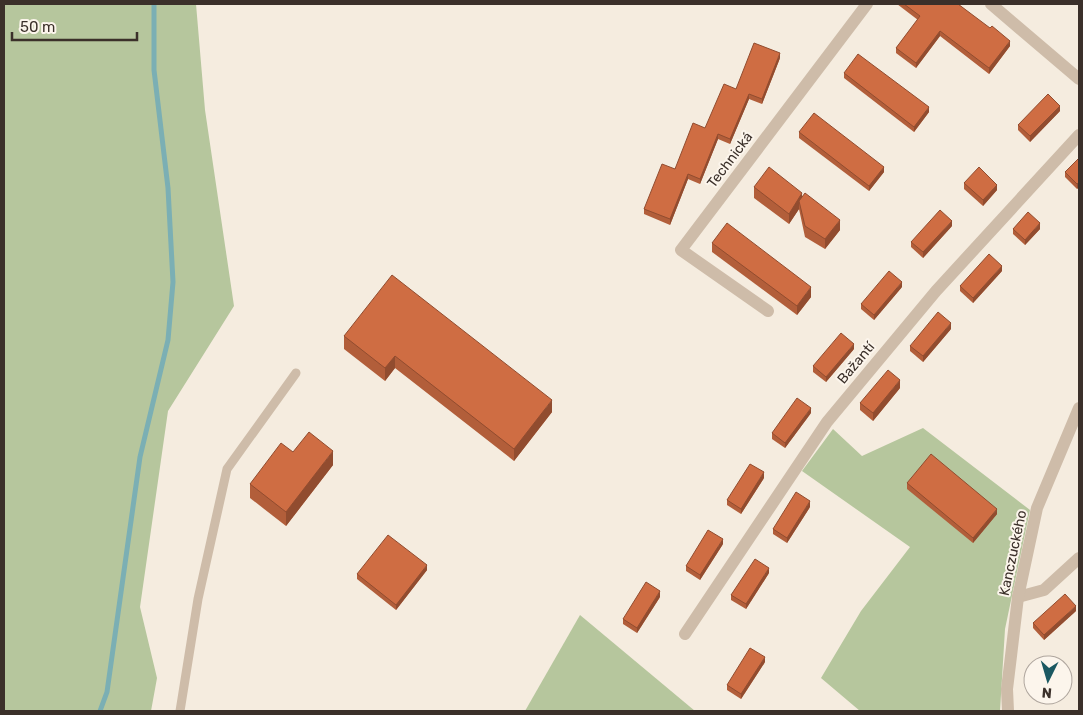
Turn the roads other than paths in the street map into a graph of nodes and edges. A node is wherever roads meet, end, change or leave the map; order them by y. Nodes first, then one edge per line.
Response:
1 (867, 4) edge
2 (991, 4) edge
3 (1079, 79) edge
4 (1079, 135) edge
5 (768, 312) dead end
6 (296, 373) dead end
7 (1079, 408) edge
8 (1079, 558) edge
9 (1018, 597) junction
10 (686, 634) dead end
11 (180, 711) edge
12 (1008, 711) edge

1 - 5 street, Technická
2 - 3 street
4 - 10 street, Bažantí
6 - 11 lane
7 - 9 street, Kanczuckého
8 - 9 street
9 - 12 street, Kanczuckého

